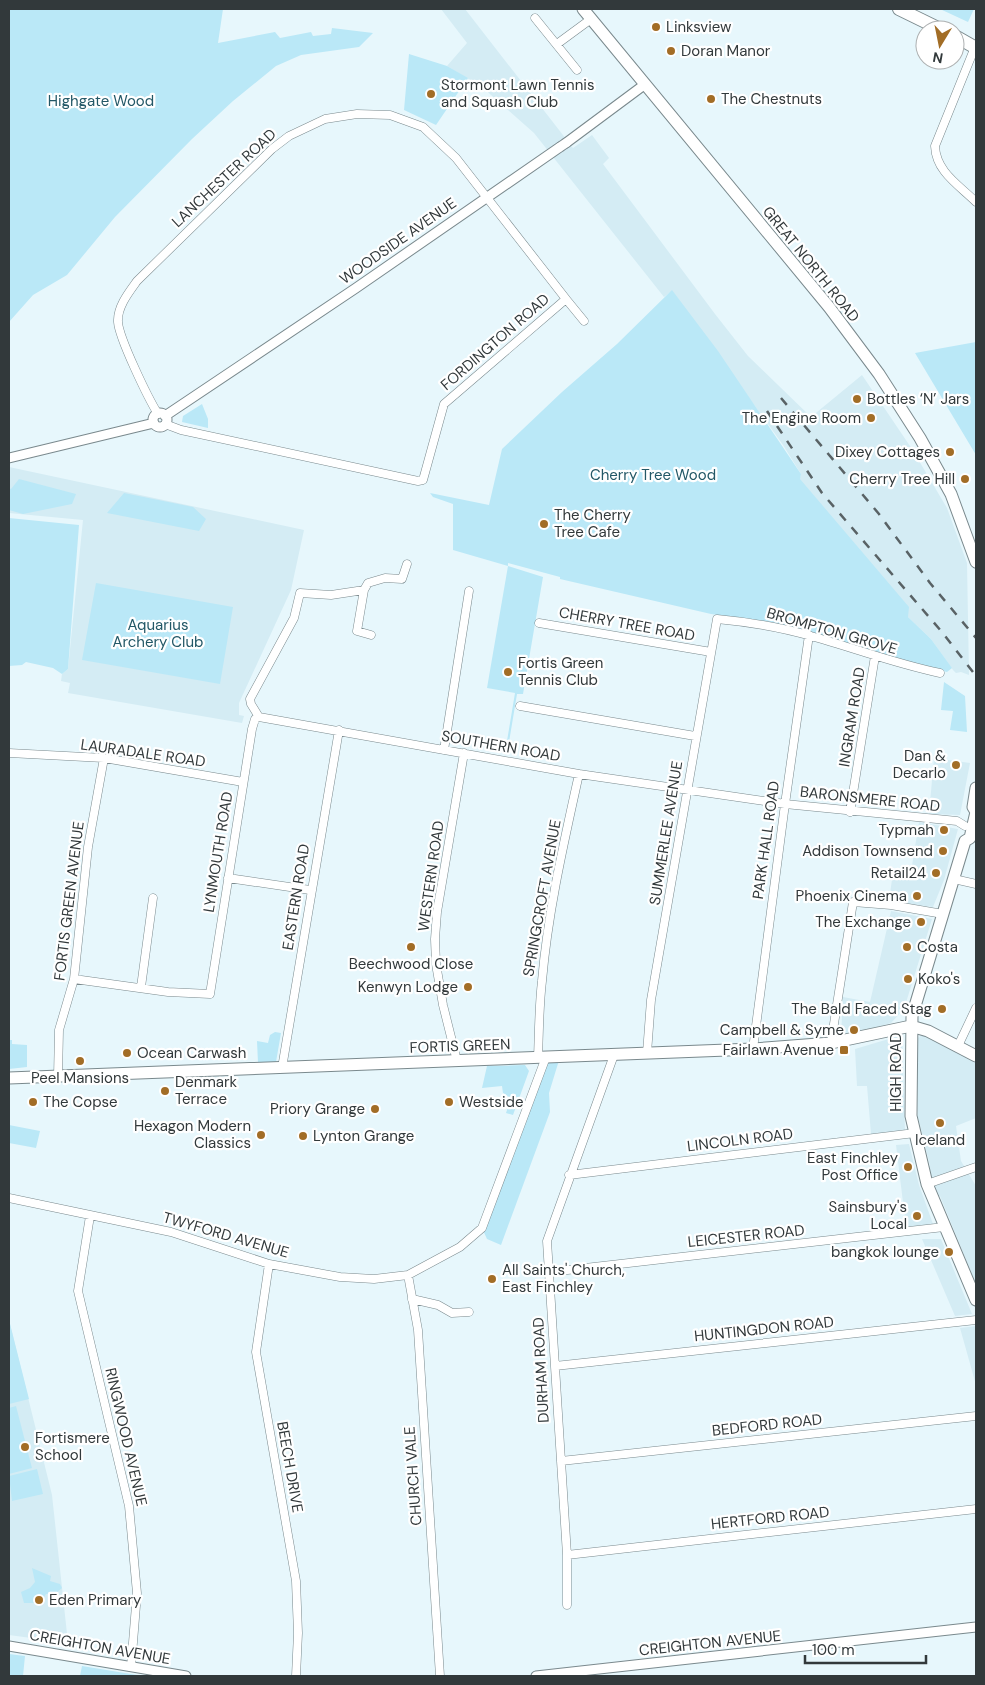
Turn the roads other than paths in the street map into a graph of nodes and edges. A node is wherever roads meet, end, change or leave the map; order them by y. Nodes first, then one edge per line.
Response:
1 (583, 9) edge
2 (899, 9) edge
3 (536, 18) dead end
4 (590, 19) junction
5 (922, 20) edge
6 (557, 44) junction
7 (976, 47) edge
8 (577, 70) dead end
9 (644, 85) junction
10 (486, 197) junction
11 (976, 202) edge
12 (566, 299) junction
13 (584, 320) dead end
14 (161, 419) junction
15 (9, 458) edge
16 (976, 562) edge
17 (408, 564) dead end
18 (364, 590) junction
19 (469, 591) dead end
20 (717, 619) joint
21 (539, 622) dead end
22 (371, 635) dead end
23 (809, 635) junction
24 (711, 652) junction
25 (876, 656) junction
26 (940, 673) dead end
27 (520, 706) dead end
28 (259, 717) junction
29 (339, 730) junction
30 (695, 736) junction
31 (444, 750) junction
32 (464, 753) junction
33 (9, 754) edge
34 (104, 758) junction
35 (579, 774) junction
36 (243, 782) junction
37 (976, 788) edge
38 (687, 790) junction
39 (740, 797) joint
40 (785, 804) junction
41 (973, 807) junction
42 (850, 812) junction
43 (961, 824) junction
44 (966, 841) junction
45 (228, 878) junction
46 (954, 878) junction
47 (976, 884) edge
48 (310, 890) junction
49 (152, 898) dead end
50 (943, 914) junction
51 (74, 979) junction
52 (141, 987) junction
53 (976, 1008) edge
54 (911, 1026) junction
55 (831, 1043) junction
56 (958, 1046) junction
57 (753, 1049) junction
58 (647, 1053) junction
59 (614, 1055) junction
60 (976, 1056) edge
61 (542, 1058) junction
62 (457, 1061) junction
63 (282, 1068) junction
64 (58, 1077) junction
65 (9, 1078) edge
66 (915, 1133) junction
67 (976, 1167) edge
68 (569, 1175) junction
69 (927, 1184) junction
70 (9, 1198) edge
71 (90, 1216) junction
72 (944, 1227) junction
73 (269, 1264) junction
74 (550, 1272) junction
75 (408, 1275) junction
76 (412, 1299) junction
77 (976, 1300) edge
78 (469, 1312) dead end
79 (976, 1320) edge
80 (555, 1366) junction
81 (976, 1416) edge
82 (560, 1461) junction
83 (976, 1509) edge
84 (567, 1555) junction
85 (568, 1605) dead end
86 (976, 1627) edge
87 (9, 1646) edge
88 (131, 1667) junction
89 (186, 1676) edge
90 (296, 1676) edge
91 (440, 1676) edge
92 (536, 1676) edge

1 - 4 main road, GREAT NORTH ROAD
2 - 5 highway
3 - 6 street
4 - 6 street
4 - 9 main road, GREAT NORTH ROAD
6 - 8 street
7 - 11 street
9 - 10 street, WOODSIDE AVENUE, bridge
9 - 16 main road, GREAT NORTH ROAD
10 - 12 street, FORDINGTON ROAD
10 - 14 street, WOODSIDE AVENUE
10 - 14 street, LANCHESTER ROAD
12 - 13 street
12 - 14 street, FORDINGTON ROAD
14 - 15 street, WOODSIDE AVENUE
17 - 18 street
18 - 22 street
18 - 28 street
19 - 31 street
20 - 23 street, BROMPTON GROVE
20 - 24 street, SUMMERLEE AVENUE
21 - 24 street, CHERRY TREE ROAD
23 - 25 street, BROMPTON GROVE
23 - 40 street, PARK HALL ROAD
24 - 30 street, SUMMERLEE AVENUE
25 - 26 street, BROMPTON GROVE
25 - 42 street, INGRAM ROAD
27 - 30 street
28 - 29 street, SOUTHERN ROAD
28 - 36 street, LYNMOUTH ROAD
29 - 31 street, SOUTHERN ROAD
29 - 48 street, EASTERN ROAD
30 - 38 street, SUMMERLEE AVENUE
31 - 32 street, SOUTHERN ROAD
32 - 35 street, SOUTHERN ROAD
32 - 62 street, WESTERN ROAD
33 - 34 street, LAURADALE ROAD
34 - 36 street, LAURADALE ROAD
34 - 51 street, FORTIS GREEN AVENUE
35 - 38 street, SOUTHERN ROAD
35 - 61 street, SPRINGCROFT AVENUE
36 - 45 street, LYNMOUTH ROAD
37 - 41 main road, HIGH ROAD
38 - 39 street, SOUTHERN ROAD
38 - 58 street, SUMMERLEE AVENUE
39 - 40 street, BARONSMERE ROAD
40 - 42 street, BARONSMERE ROAD
40 - 57 street, PARK HALL ROAD
41 - 43 main road, HIGH ROAD
41 - 44 main road, HIGH ROAD
42 - 43 street, BARONSMERE ROAD
43 - 44 main road, HIGH ROAD
44 - 46 main road, HIGH ROAD
45 - 48 street
45 - 52 street, LYNMOUTH ROAD
46 - 47 street
46 - 50 main road, HIGH ROAD
48 - 63 street, EASTERN ROAD
49 - 52 street
50 - 54 main road, HIGH ROAD
50 - 55 street
51 - 52 street
51 - 64 street, FORTIS GREEN AVENUE
53 - 56 street
54 - 55 main road, FORTIS GREEN
54 - 56 main road
54 - 66 main road, HIGH ROAD
55 - 57 main road, FORTIS GREEN
56 - 60 main road
57 - 58 main road, FORTIS GREEN
58 - 59 main road, FORTIS GREEN
59 - 61 main road, FORTIS GREEN
59 - 68 street, DURHAM ROAD
61 - 62 main road, FORTIS GREEN
61 - 75 street, TWYFORD AVENUE
62 - 63 main road, FORTIS GREEN
63 - 64 main road, FORTIS GREEN
64 - 65 main road, FORTIS GREEN
66 - 68 street, LINCOLN ROAD
66 - 69 main road, HIGH ROAD
67 - 69 street
68 - 74 street, DURHAM ROAD
69 - 72 main road, HIGH ROAD
70 - 71 street, TWYFORD AVENUE
71 - 73 street, TWYFORD AVENUE
71 - 88 street, RINGWOOD AVENUE
72 - 74 street, LEICESTER ROAD
72 - 77 main road, HIGH ROAD
73 - 75 street, TWYFORD AVENUE
73 - 90 street, BEECH DRIVE
74 - 80 street, DURHAM ROAD
75 - 76 street, CHURCH VALE
76 - 78 street
76 - 91 street, CHURCH VALE
79 - 80 street, HUNTINGDON ROAD
80 - 82 street, DURHAM ROAD
81 - 82 street, BEDFORD ROAD
82 - 84 street, DURHAM ROAD
83 - 84 street, HERTFORD ROAD
84 - 85 street, DURHAM ROAD
86 - 92 street, CREIGHTON AVENUE
87 - 88 street, CREIGHTON AVENUE
88 - 89 street, CREIGHTON AVENUE

